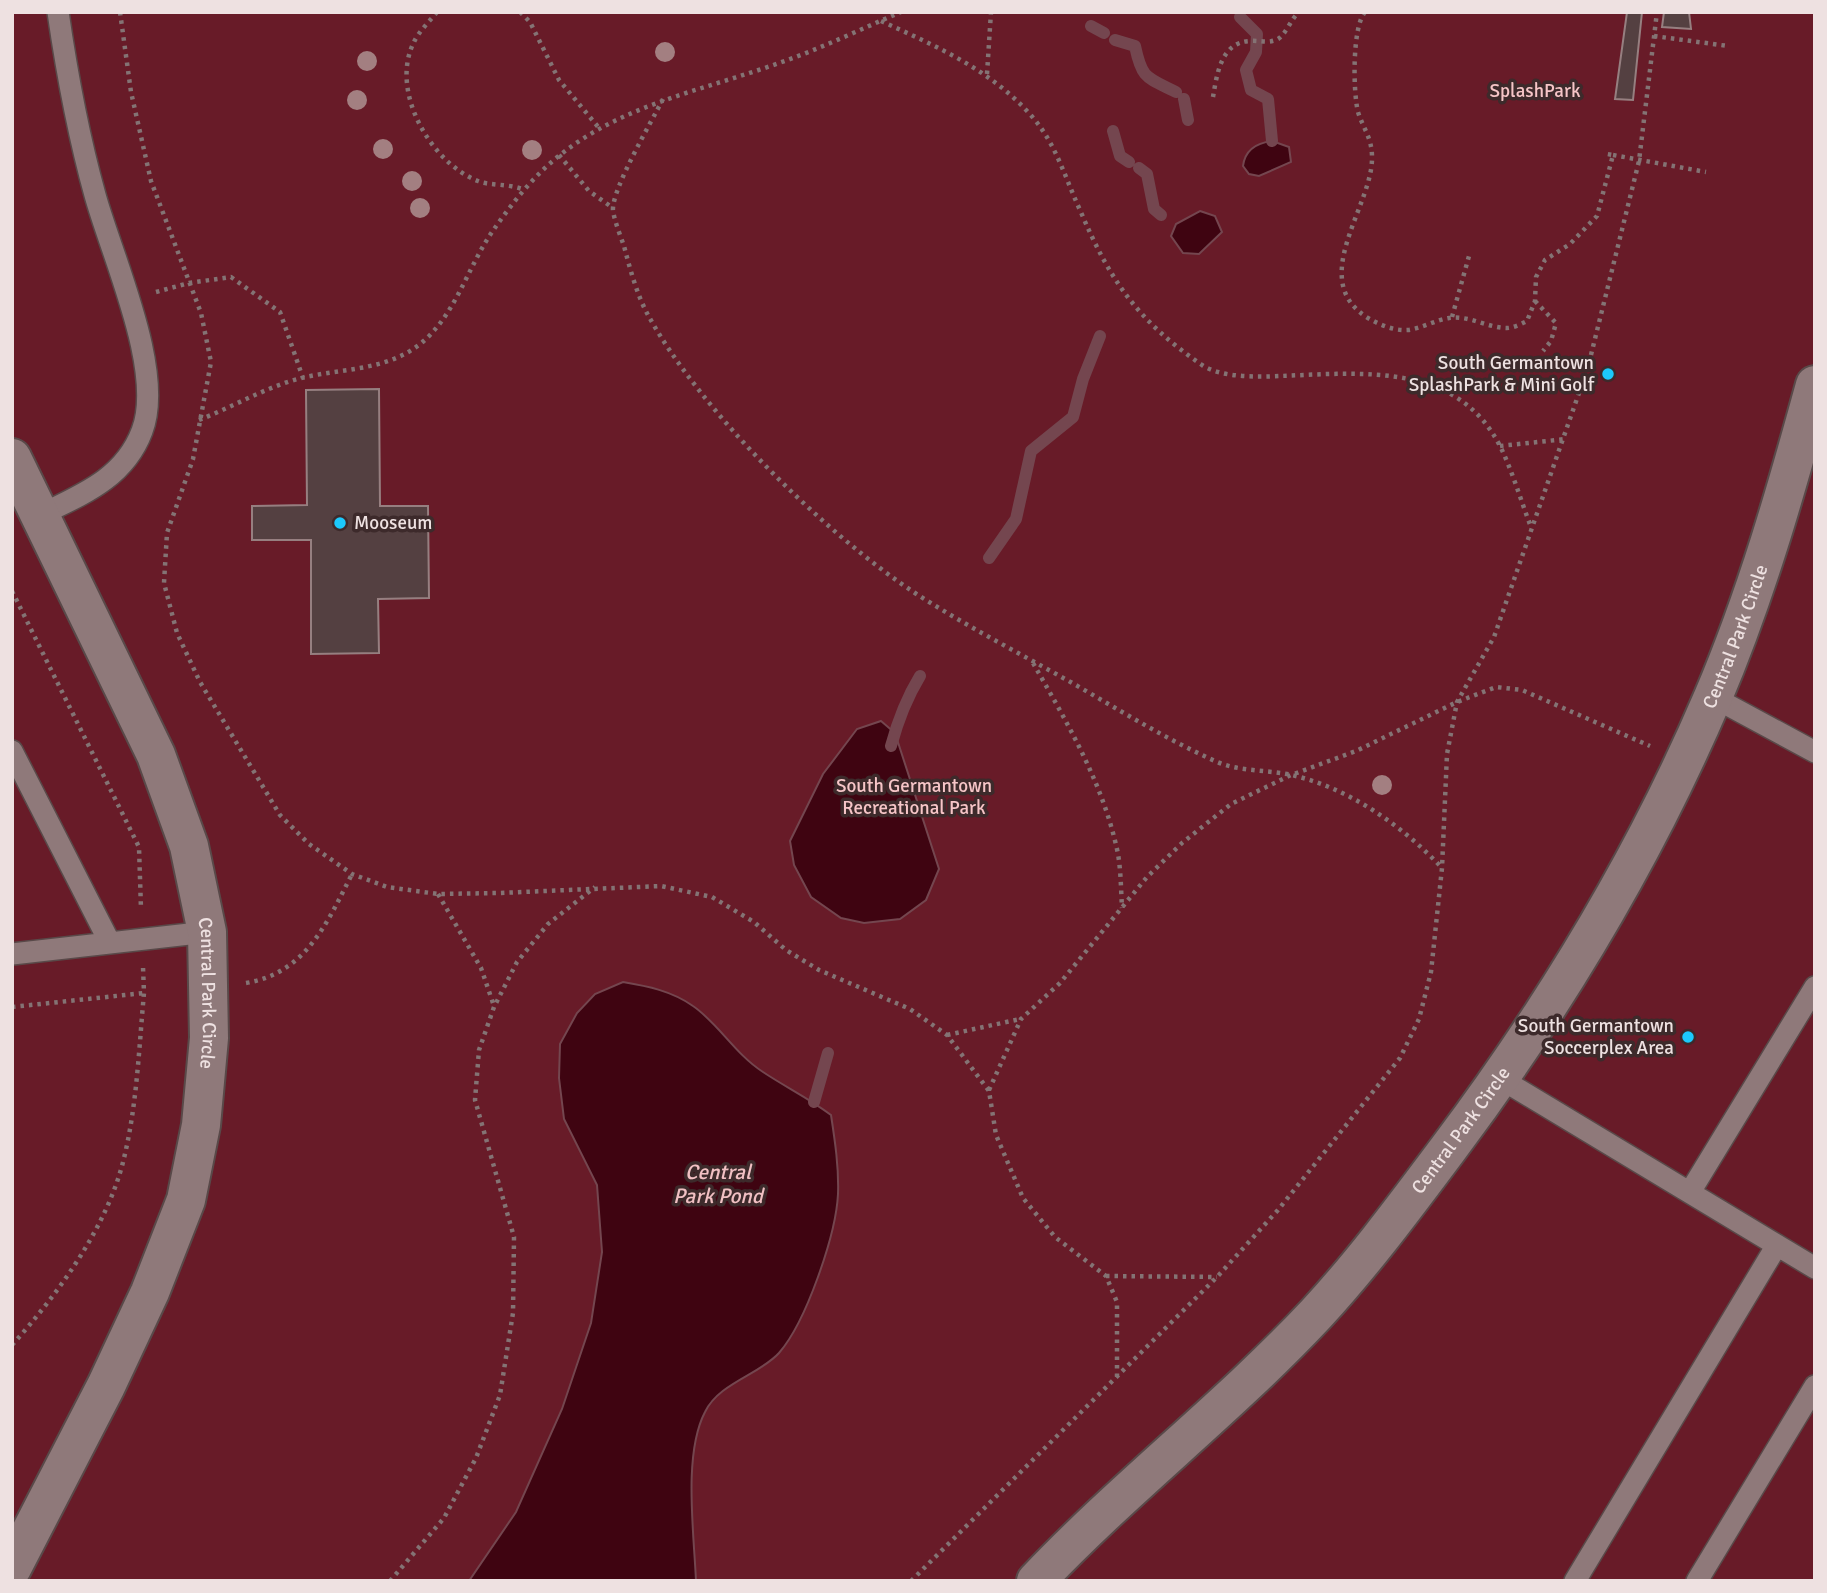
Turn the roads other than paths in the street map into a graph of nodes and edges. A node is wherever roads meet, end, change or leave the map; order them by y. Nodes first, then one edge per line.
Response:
1 (58, 12) edge
2 (1815, 385) edge
3 (12, 458) edge
4 (38, 516) junction
5 (1713, 697) junction
6 (12, 751) edge
7 (1815, 752) edge
8 (207, 932) junction
9 (110, 943) junction
10 (12, 954) edge
11 (1815, 986) edge
12 (1501, 1079) junction
13 (1690, 1192) junction
14 (1777, 1245) junction
15 (1815, 1268) edge
16 (1815, 1386) edge
17 (12, 1568) edge
18 (1036, 1581) edge
19 (1574, 1581) edge
20 (1697, 1581) edge

1 - 4 lane
2 - 5 street, Central Park Circle
3 - 4 street, Central Park Circle
4 - 8 street, Central Park Circle
5 - 7 lane
5 - 12 street, Central Park Circle
6 - 9 lane
8 - 9 lane
8 - 17 street, Central Park Circle
9 - 10 lane
11 - 13 lane
12 - 13 lane
12 - 18 street, Central Park Circle
13 - 14 lane
14 - 15 lane
14 - 19 lane
16 - 20 lane

